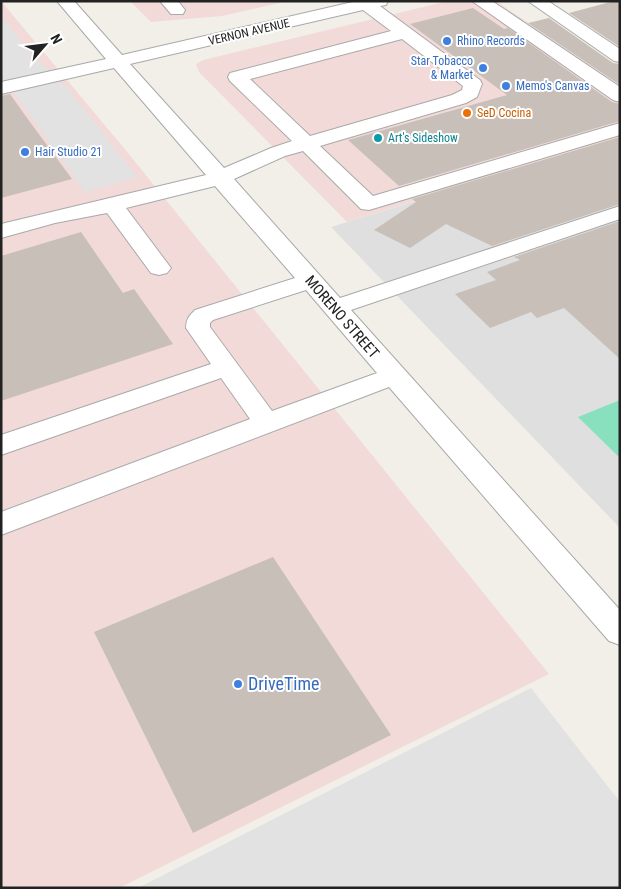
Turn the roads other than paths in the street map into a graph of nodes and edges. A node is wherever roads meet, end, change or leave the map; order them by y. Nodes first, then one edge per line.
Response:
1 (65, 1) edge
2 (480, 1) edge
3 (536, 1) edge
4 (373, 3) edge
5 (404, 33) junction
6 (620, 57) edge
7 (118, 62) junction
8 (1, 88) edge
9 (620, 96) edge
10 (620, 129) edge
11 (306, 144) junction
12 (220, 178) junction
13 (112, 205) junction
14 (620, 212) edge
15 (1, 232) edge
16 (159, 268) dead end
17 (310, 281) junction
18 (334, 308) junction
19 (227, 367) junction
20 (394, 376) junction
21 (266, 423) junction
22 (1, 446) edge
23 (1, 524) edge
24 (620, 632) edge

1 - 7 street, MORENO STREET
2 - 9 street
3 - 6 street
4 - 5 street
4 - 7 street, VERNON AVENUE
5 - 11 street
5 - 11 street
7 - 8 street, VERNON AVENUE
7 - 12 street, MORENO STREET
10 - 11 street
11 - 12 street
12 - 13 street
12 - 17 street, MORENO STREET
13 - 15 street
13 - 16 street
14 - 18 street
17 - 18 street, MORENO STREET
17 - 19 street
18 - 20 street, MORENO STREET
19 - 21 street
19 - 22 street
20 - 21 street
20 - 24 street, MORENO STREET
21 - 23 street

